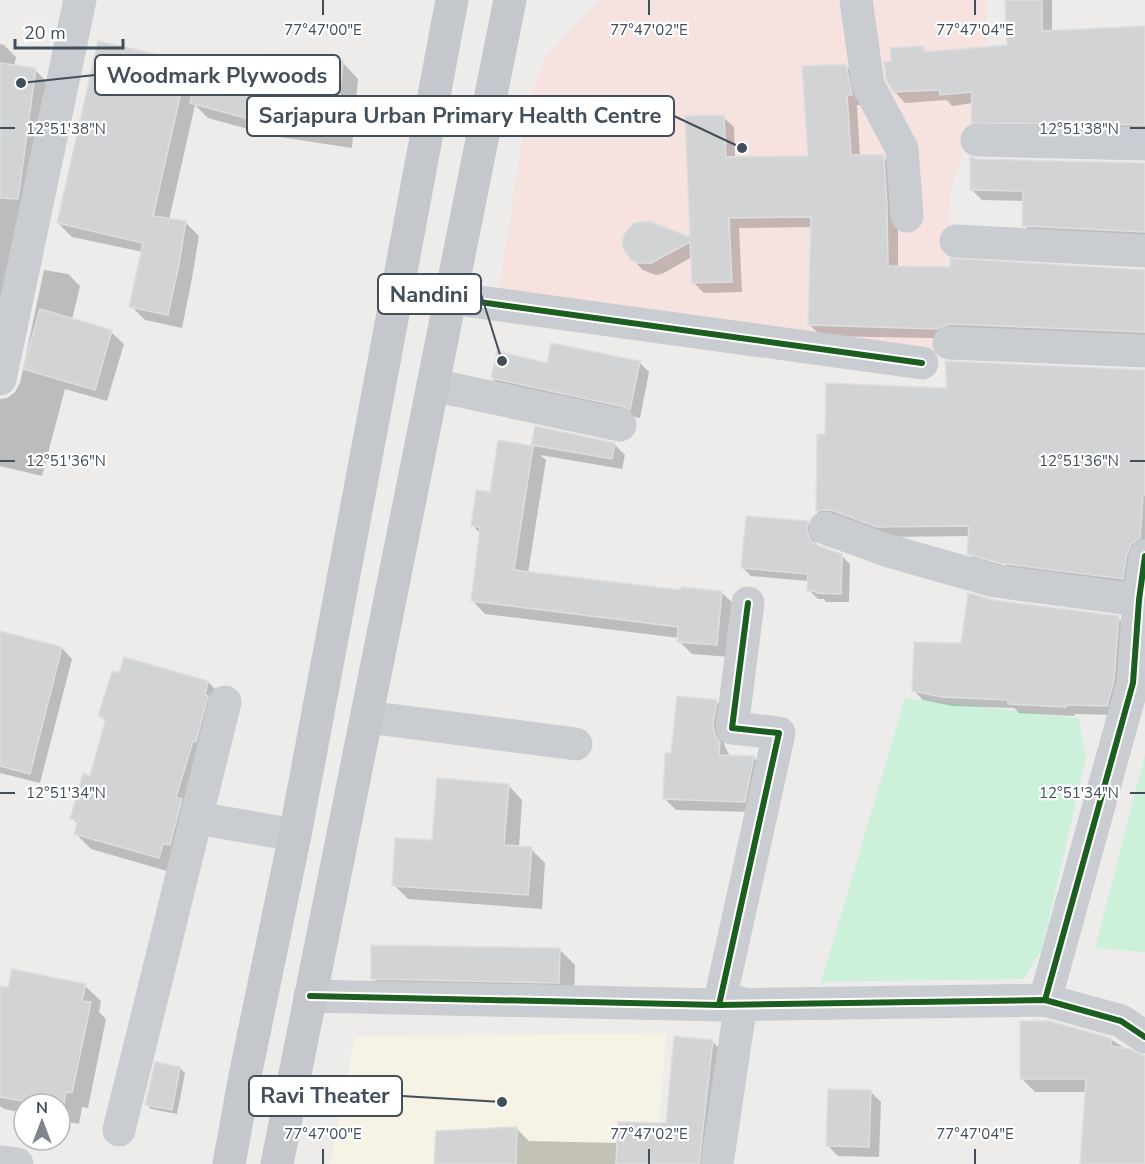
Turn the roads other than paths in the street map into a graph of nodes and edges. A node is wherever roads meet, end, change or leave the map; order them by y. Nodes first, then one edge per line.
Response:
1 (80, 0) edge
2 (452, 0) edge
3 (510, 0) edge
4 (856, 0) edge
5 (977, 140) dead end
6 (1145, 144) edge
7 (907, 216) dead end
8 (956, 241) dead end
9 (1145, 251) edge
10 (450, 298) junction
11 (948, 343) dead end
12 (1145, 351) edge
13 (922, 363) dead end
14 (0, 379) edge
15 (433, 385) junction
16 (620, 425) dead end
17 (825, 528) dead end
18 (1142, 578) edge
19 (748, 603) dead end
20 (225, 702) dead end
21 (367, 717) junction
22 (576, 744) dead end
23 (197, 818) junction
24 (295, 835) junction
25 (310, 996) junction
26 (1045, 1000) junction
27 (730, 1004) junction
28 (1145, 1037) edge
29 (245, 1076) junction
30 (292, 1086) junction
31 (119, 1130) dead end
32 (0, 1162) edge
33 (17, 1164) edge
34 (229, 1164) edge
35 (277, 1164) edge
36 (717, 1164) edge

1 - 14 street
2 - 24 main road
3 - 10 main road
4 - 7 street
5 - 6 street
8 - 9 street
10 - 13 street
10 - 15 main road
11 - 12 street
15 - 16 street
15 - 21 main road
17 - 18 street
18 - 26 street
19 - 27 street
20 - 23 street
21 - 22 street
21 - 25 main road
23 - 24 street
23 - 31 street
24 - 29 main road
25 - 27 street
25 - 30 main road
26 - 27 street
26 - 28 street
27 - 36 street
29 - 30 main road
29 - 34 main road
30 - 35 main road
32 - 33 street

